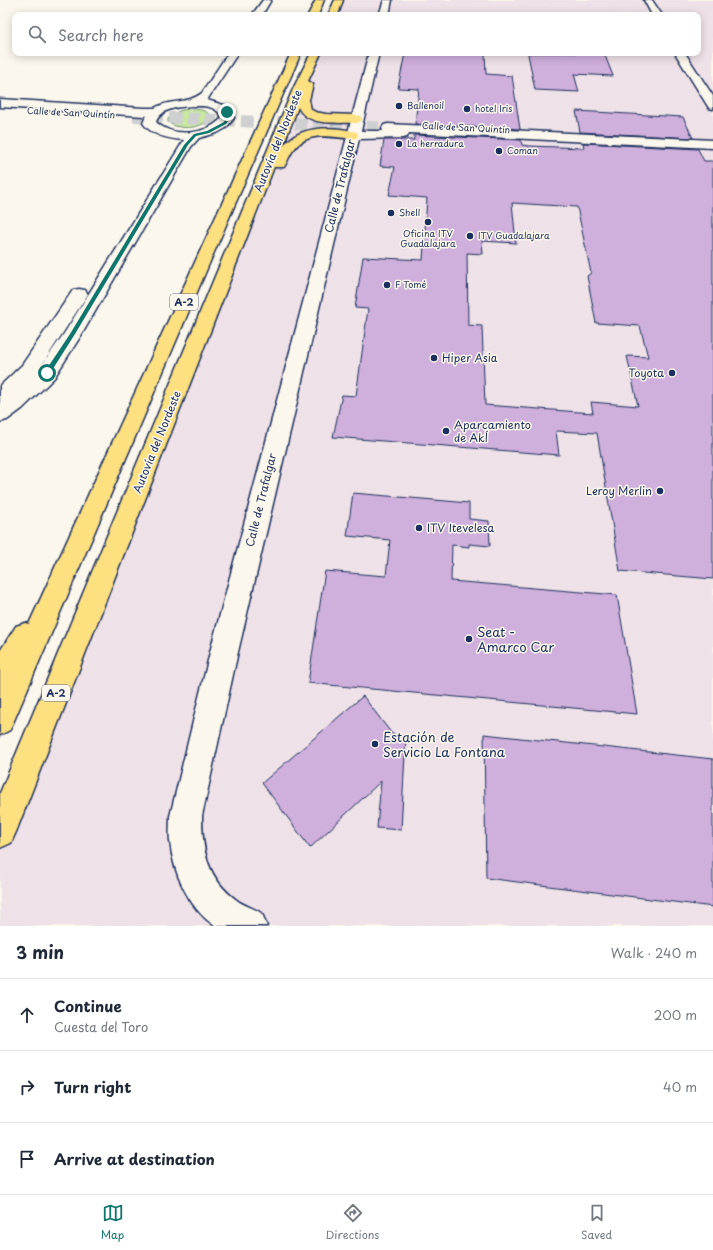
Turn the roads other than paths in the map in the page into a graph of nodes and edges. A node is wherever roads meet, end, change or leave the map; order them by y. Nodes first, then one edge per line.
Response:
1 (267, 0) edge
2 (276, 0) edge
3 (320, 0) edge
4 (339, 0) edge
5 (388, 0) edge
6 (648, 0) edge
7 (259, 12) edge
8 (268, 12) edge
9 (314, 12) edge
10 (333, 12) edge
11 (385, 12) edge
12 (655, 12) edge
13 (231, 56) edge
14 (241, 56) edge
15 (295, 56) edge
16 (374, 56) edge
17 (682, 56) edge
18 (313, 60) edge
19 (192, 102) junction
20 (214, 105) junction
21 (713, 105) edge
22 (2, 109) edge
23 (158, 111) junction
24 (133, 116) tunnel mouth
25 (149, 123) junction
26 (369, 125) junction
27 (187, 135) junction
28 (576, 137) junction
29 (713, 144) edge
30 (0, 397) edge
31 (0, 416) edge
32 (75, 551) junction
33 (112, 554) junction
34 (0, 677) edge
35 (0, 720) edge
36 (0, 832) edge
37 (249, 926) edge

1 - 7 street
2 - 8 street
3 - 9 highway
4 - 10 highway
5 - 11 street
6 - 12 street
13 - 19 street
14 - 20 street
15 - 32 highway, Autovía del Nordeste / A-2
16 - 26 street, Calle de Trafalgar
17 - 21 street
18 - 26 highway
18 - 33 highway, Autovía del Nordeste / A-2
19 - 20 street
19 - 23 street
20 - 27 street
22 - 23 street
22 - 24 street, Calle de San Quintín
22 - 25 street
23 - 25 street
25 - 27 street
26 - 28 street, Calle de San Quintín
26 - 28 street, Calle de San Quintín
26 - 33 highway
26 - 37 street, Calle de Trafalgar
27 - 30 street
27 - 31 street
28 - 29 street, Calle de San Quintín
32 - 34 highway
32 - 35 highway, Autovía del Nordeste / A-2
33 - 36 highway, Autovía del Nordeste / A-2

